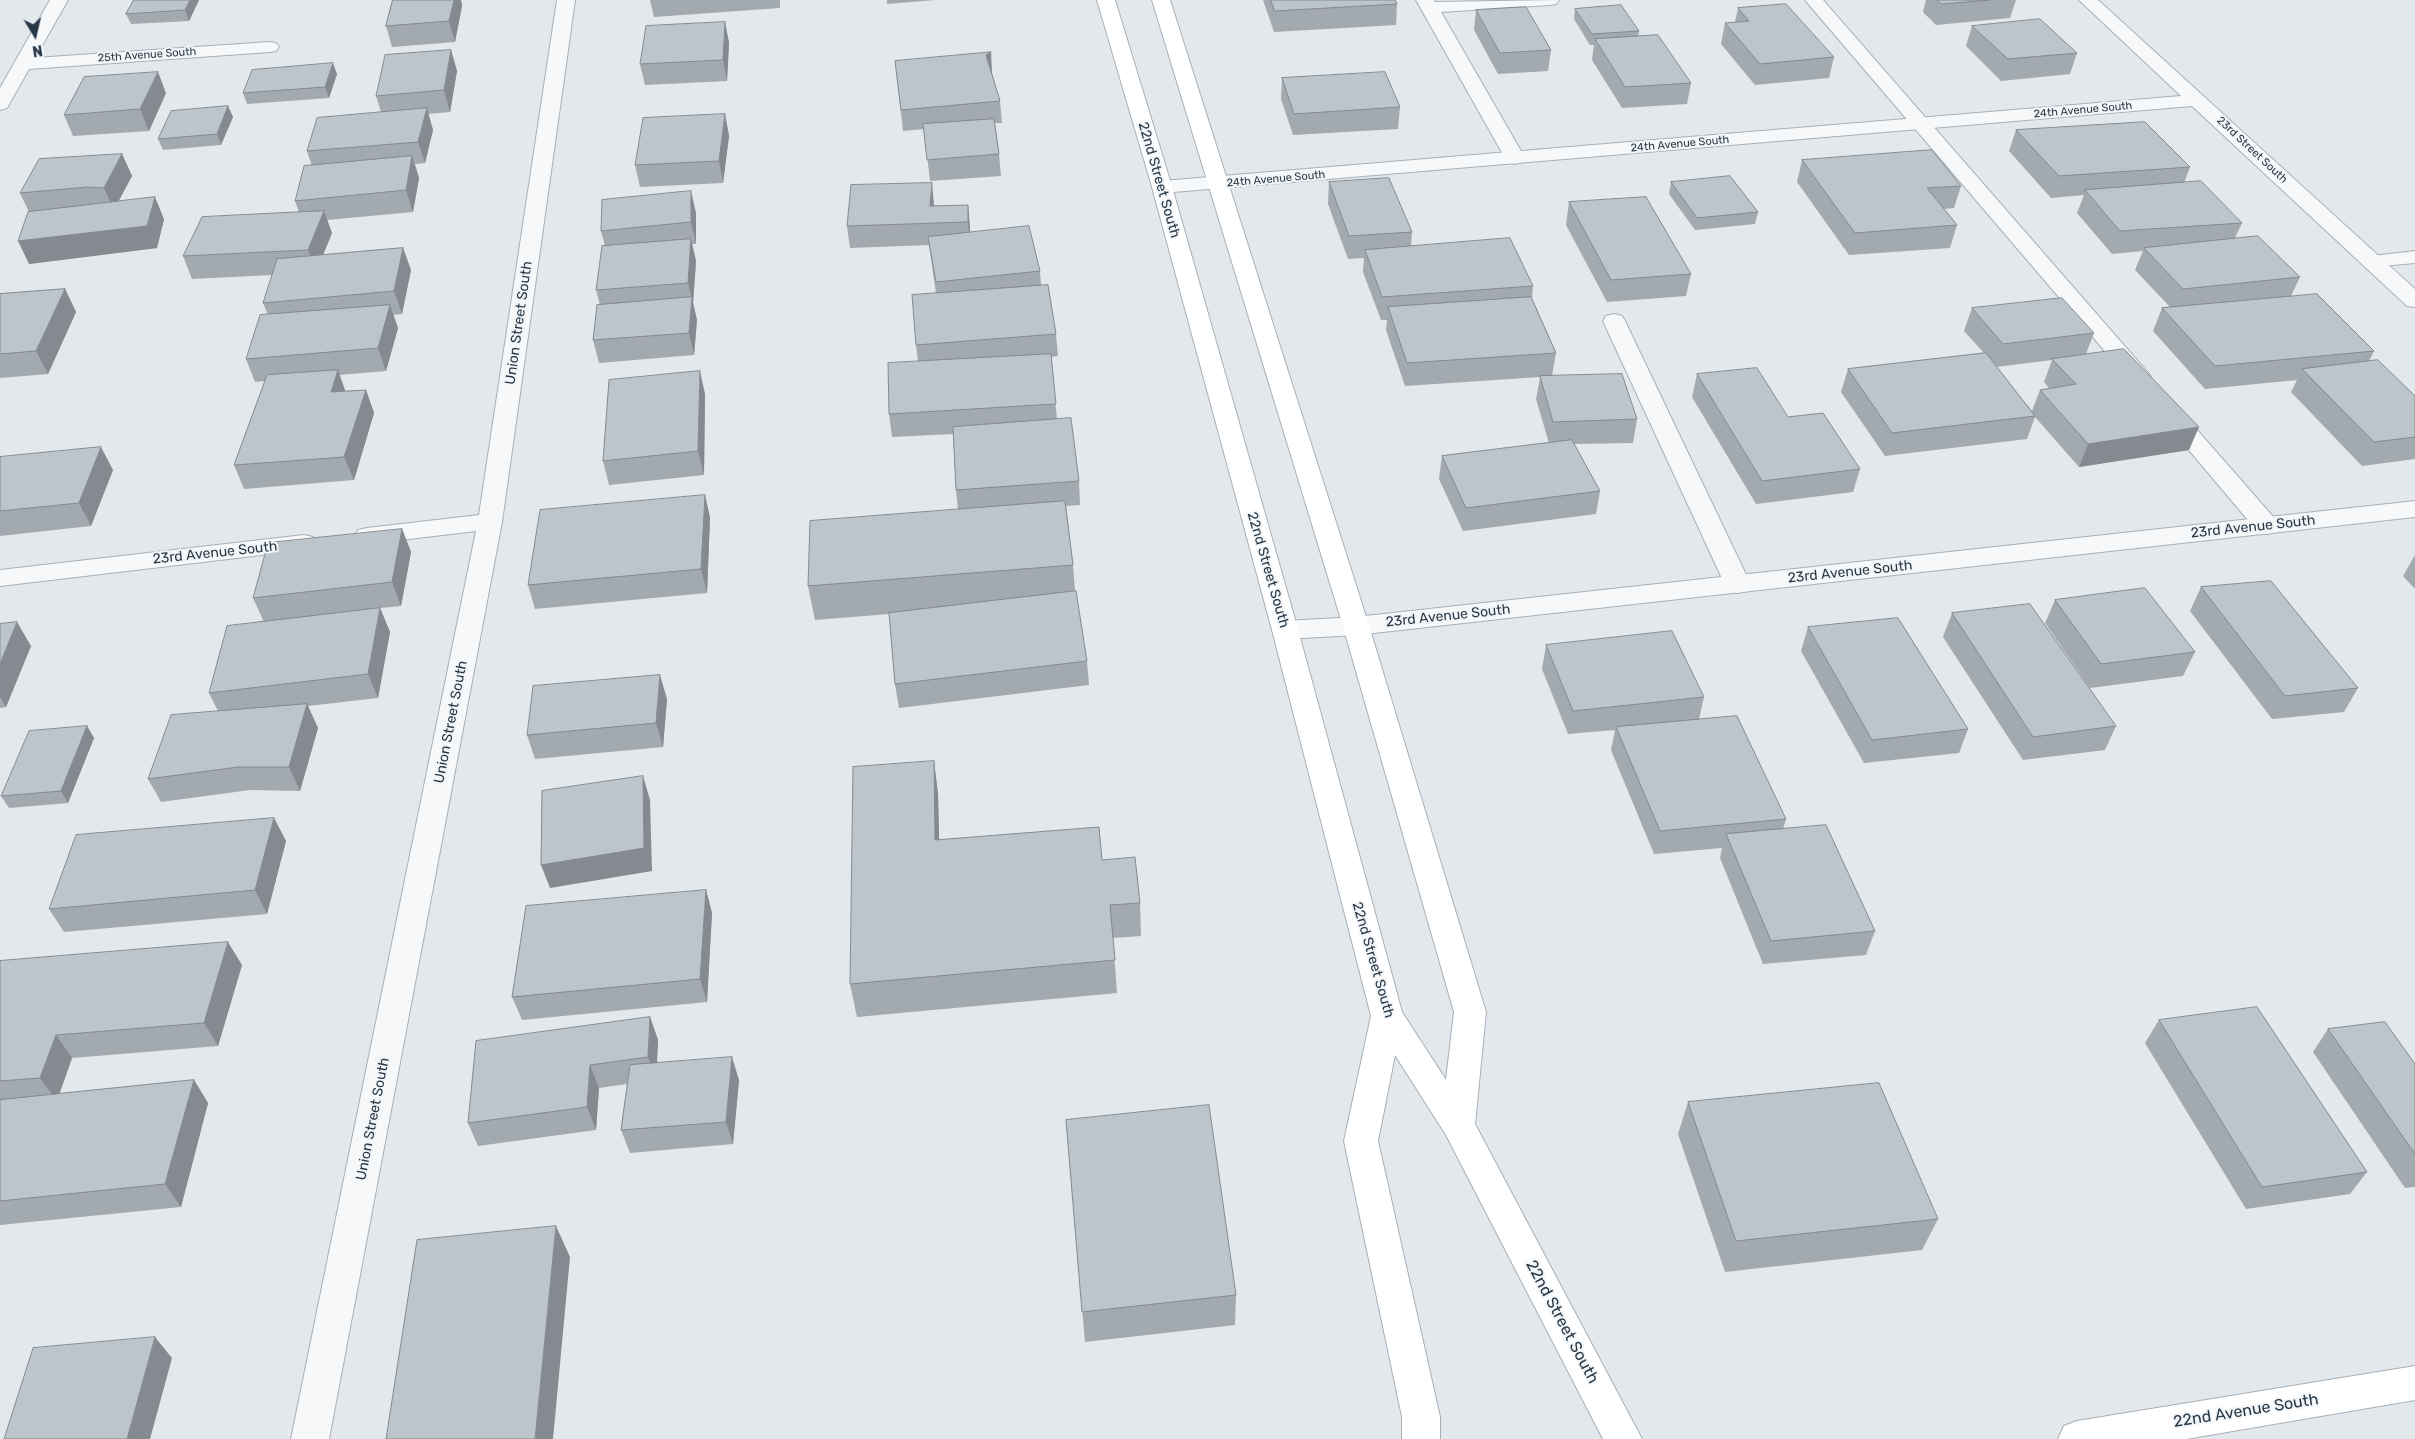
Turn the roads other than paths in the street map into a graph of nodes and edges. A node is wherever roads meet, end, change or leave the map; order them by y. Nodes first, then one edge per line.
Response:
1 (59, 0) edge
2 (566, 0) edge
3 (1106, 0) edge
4 (1161, 0) edge
5 (1550, 0) edge
6 (1814, 0) edge
7 (2088, 0) edge
8 (1427, 4) edge
9 (270, 47) dead end
10 (23, 64) junction
11 (2197, 100) junction
12 (0, 104) edge
13 (1921, 124) junction
14 (1516, 158) junction
15 (1219, 184) junction
16 (1162, 187) junction
17 (2415, 257) edge
18 (2371, 260) junction
19 (2415, 301) edge
20 (1614, 321) dead end
21 (2415, 509) edge
22 (490, 522) junction
23 (2267, 526) junction
24 (0, 578) edge
25 (1738, 585) junction
26 (1356, 626) junction
27 (1285, 630) junction
28 (1386, 1016) junction
29 (1458, 1125) junction
30 (2415, 1383) edge
31 (310, 1439) edge
32 (1420, 1439) edge
33 (1623, 1439) edge
34 (2077, 1439) edge

1 - 10 street
2 - 22 street, Union Street South
3 - 16 street, 22nd Street South
4 - 15 street
5 - 8 street
6 - 13 street
7 - 11 street, 23rd Street South
8 - 14 street
9 - 10 street, 25th Avenue South
10 - 12 street
11 - 13 street, 24th Avenue South
11 - 18 street, 23rd Street South
13 - 14 street, 24th Avenue South
13 - 23 street
14 - 15 street, 24th Avenue South
15 - 16 street, 24th Avenue South
15 - 26 street
16 - 27 street, 22nd Street South
17 - 18 street
18 - 19 street, 23rd Street South
20 - 25 street
21 - 23 street, 23rd Avenue South
22 - 24 street, 23rd Avenue South
22 - 31 street, Union Street South
23 - 25 street, 23rd Avenue South
25 - 26 street, 23rd Avenue South
26 - 27 street, 23rd Avenue South
26 - 29 street
27 - 28 street, 22nd Street South
28 - 29 street, 22nd Street South
28 - 32 street
29 - 33 street, 22nd Street South
30 - 34 street, 22nd Avenue South

